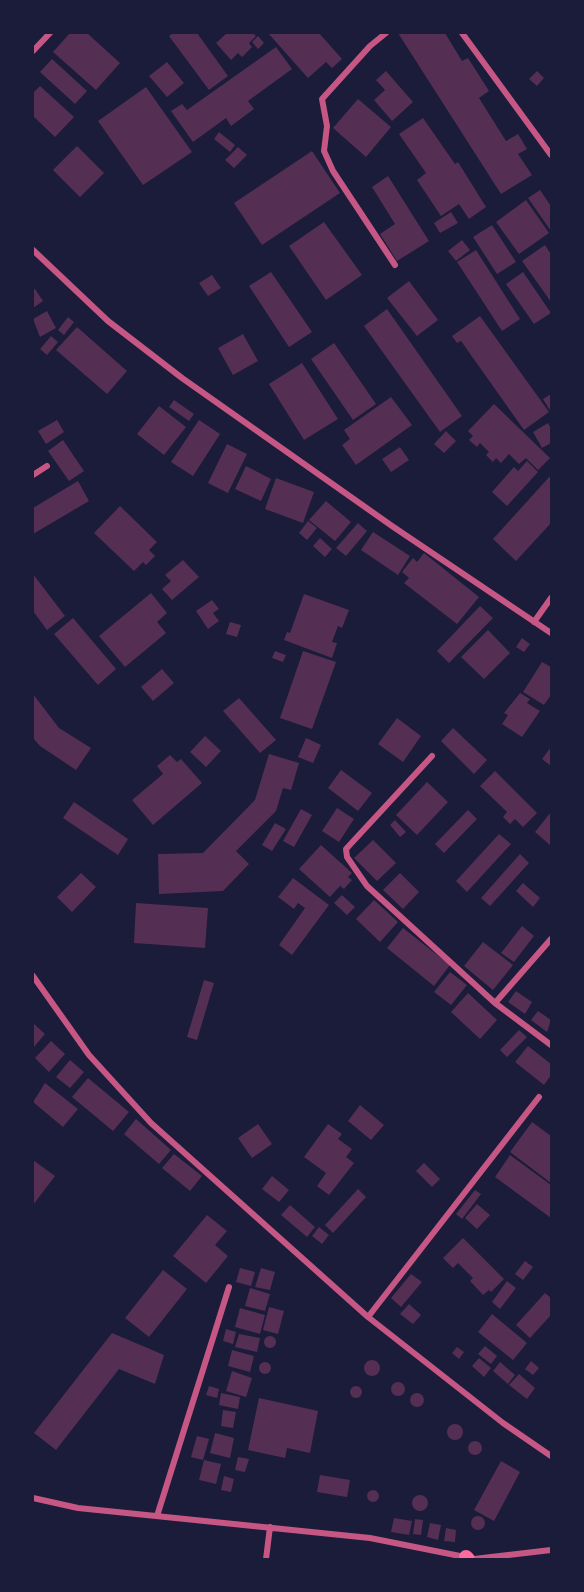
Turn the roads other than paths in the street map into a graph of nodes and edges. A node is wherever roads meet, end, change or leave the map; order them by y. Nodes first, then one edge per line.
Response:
1 (50, 33) edge
2 (386, 33) edge
3 (462, 33) edge
4 (33, 51) edge
5 (551, 155) edge
6 (33, 250) edge
7 (395, 265) dead end
8 (47, 466) dead end
9 (33, 474) edge
10 (551, 598) edge
11 (534, 622) junction
12 (551, 633) edge
13 (432, 756) dead end
14 (551, 939) edge
15 (33, 976) edge
16 (495, 1003) junction
17 (551, 1045) edge
18 (539, 1097) dead end
19 (229, 1287) dead end
20 (368, 1317) junction
21 (551, 1456) edge
22 (33, 1498) edge
23 (157, 1516) junction
24 (270, 1527) junction
25 (551, 1550) edge
26 (471, 1558) edge
27 (266, 1559) edge

1 - 4 street
2 - 7 street
3 - 5 street
6 - 11 street
8 - 9 street
10 - 11 street
11 - 12 street
13 - 16 street
14 - 16 street
15 - 20 street
16 - 17 street
18 - 20 street
19 - 23 street
20 - 21 street
22 - 23 street
23 - 24 street
24 - 26 street
24 - 27 street
25 - 26 street

